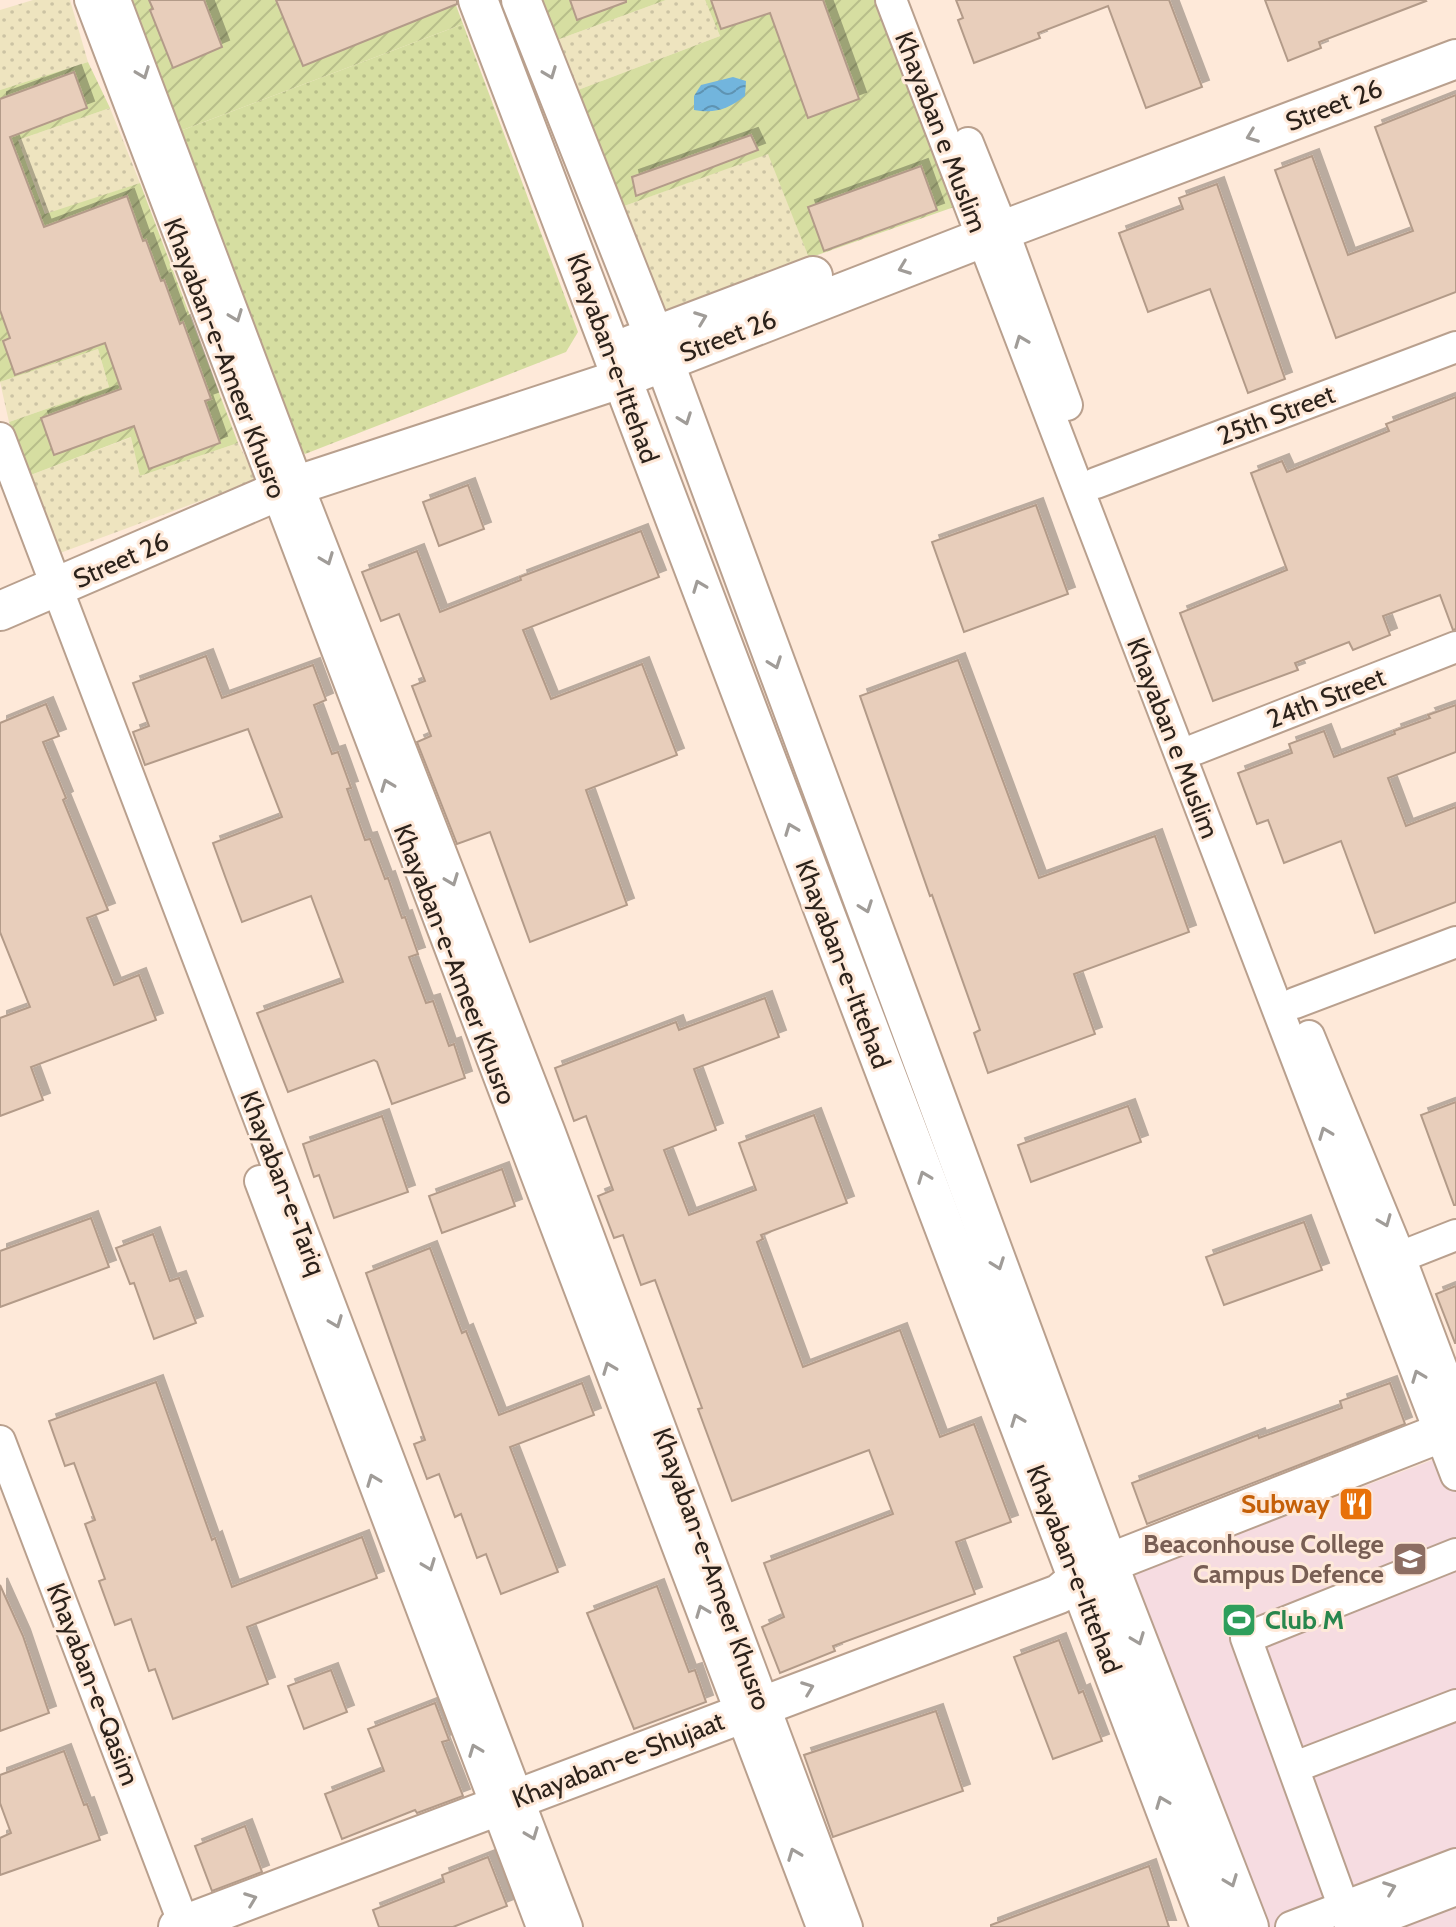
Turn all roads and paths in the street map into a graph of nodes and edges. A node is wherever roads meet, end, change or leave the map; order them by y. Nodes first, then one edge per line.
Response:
1 (90, 0) edge
2 (115, 0) edge
3 (478, 0) edge
4 (521, 0) edge
5 (891, 0) edge
6 (911, 0) edge
7 (1456, 31) edge
8 (924, 59) junction
9 (1456, 59) edge
10 (988, 222) junction
11 (1456, 347) edge
12 (659, 349) junction
13 (617, 366) junction
14 (0, 438) edge
15 (285, 482) junction
16 (1096, 483) junction
17 (0, 494) edge
18 (35, 581) edge
19 (0, 611) edge
20 (1456, 647) edge
21 (1196, 749) junction
22 (1235, 875) junction
23 (1456, 942) edge
24 (1295, 1003) junction
25 (1456, 1235) edge
26 (1400, 1257) junction
27 (0, 1441) edge
28 (1452, 1442) edge
29 (0, 1495) edge
30 (1456, 1554) edge
31 (1092, 1581) junction
32 (1456, 1705) edge
33 (752, 1709) junction
34 (1295, 1767) junction
35 (507, 1802) junction
36 (1456, 1864) edge
37 (1456, 1890) edge
38 (1351, 1920) edge
39 (178, 1926) edge
40 (542, 1927) edge
41 (567, 1927) edge
42 (822, 1927) edge
43 (847, 1927) edge
44 (1210, 1927) edge
45 (1249, 1927) edge
46 (1291, 1927) edge

1 - 15 street, Khayaban-e-Ameer Khusro
2 -> 15 street, Khayaban-e-Ameer Khusro
3 - 13 main road, Khayaban-e-Ittehad
4 -> 12 main road, Khayaban-e-Ittehad
5 - 8 street, Khayaban e Muslim
6 - 8 street, Khayaban e Muslim
7 - 10 main road, Street 26
8 - 10 street, Khayaban e Muslim
9 -> 10 main road, Street 26
10 - 12 main road, Street 26
10 - 16 street, Khayaban e Muslim
22 -> 10 street, Khayaban e Muslim
11 - 16 street, 25th Street
12 - 13 main road, Street 26
12 -> 31 main road, Khayaban-e-Ittehad
13 - 15 main road, Street 26
31 -> 13 main road, Khayaban-e-Ittehad
14 - 18 street, Khayaban-e-Tariq
15 - 18 main road, Street 26
15 - 33 street, Khayaban-e-Ameer Khusro
16 - 21 street, Khayaban e Muslim
17 - 18 street, Khayaban-e-Tariq
18 - 19 main road, Street 26
18 - 35 street, Khayaban-e-Tariq
20 - 21 street, 24th Street
21 - 22 street, Khayaban e Muslim
22 - 24 street, Khayaban e Muslim
28 -> 22 street, Khayaban e Muslim
23 - 24 street
24 -> 26 street, Khayaban e Muslim
25 - 26 street
26 - 28 street, Khayaban e Muslim
27 - 39 street, Khayaban-e-Qasim
28 - 31 main road, Khayaban-e-Shujaat
29 - 39 street, Khayaban-e-Qasim
30 - 34 street
33 -> 31 main road, Khayaban-e-Shujaat
44 -> 31 main road, Khayaban-e-Ittehad
31 -> 45 main road, Khayaban-e-Ittehad
32 - 34 street
33 - 35 main road, Khayaban-e-Shujaat
42 -> 33 street, Khayaban-e-Ameer Khusro
33 - 43 street, Khayaban-e-Ameer Khusro
34 - 38 street
39 -> 35 main road, Khayaban-e-Shujaat
35 - 40 street, Khayaban-e-Tariq
35 -> 41 street, Khayaban-e-Tariq
38 -> 36 street
37 - 38 street
38 - 46 street

